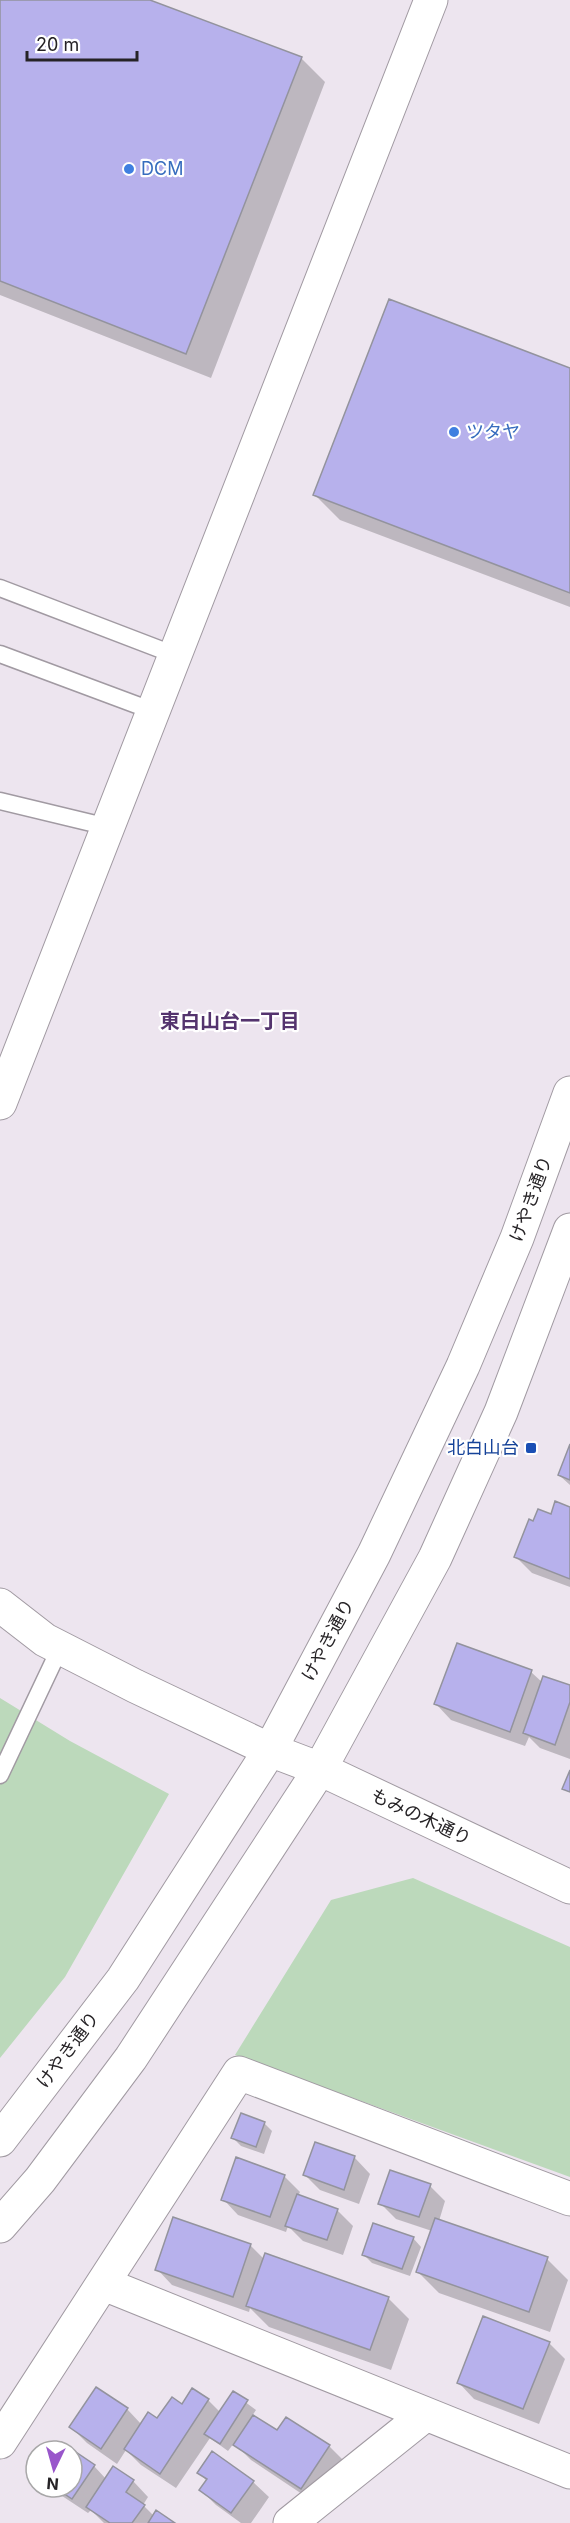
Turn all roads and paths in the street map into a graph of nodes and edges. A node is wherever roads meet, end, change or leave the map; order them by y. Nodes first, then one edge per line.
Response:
1 (431, 0) edge
2 (0, 588) edge
3 (0, 654) edge
4 (175, 655) junction
5 (153, 711) junction
6 (0, 801) edge
7 (108, 828) junction
8 (570, 1093) edge
9 (0, 1102) edge
10 (570, 1230) edge
11 (0, 1605) edge
12 (60, 1648) junction
13 (270, 1750) junction
14 (320, 1769) junction
15 (0, 1775) edge
16 (570, 1887) edge
17 (0, 2140) edge
18 (570, 2199) edge
19 (0, 2226) edge
20 (104, 2284) junction
21 (426, 2414) junction
22 (0, 2442) edge
23 (570, 2472) edge
24 (290, 2523) edge

1 - 4 street
2 - 4 lane
3 - 5 lane
4 - 5 street
5 - 7 street
6 - 7 lane
7 - 9 street
8 - 13 street, けやき通り
10 - 14 street
11 - 12 street, もみの木通り
12 - 13 street, もみの木通り
12 - 15 lane
13 - 14 street, もみの木通り
13 - 17 street, けやき通り
14 - 16 street, もみの木通り
14 - 19 street
18 - 20 street
20 - 21 street
20 - 22 street
21 - 23 street
21 - 24 street

